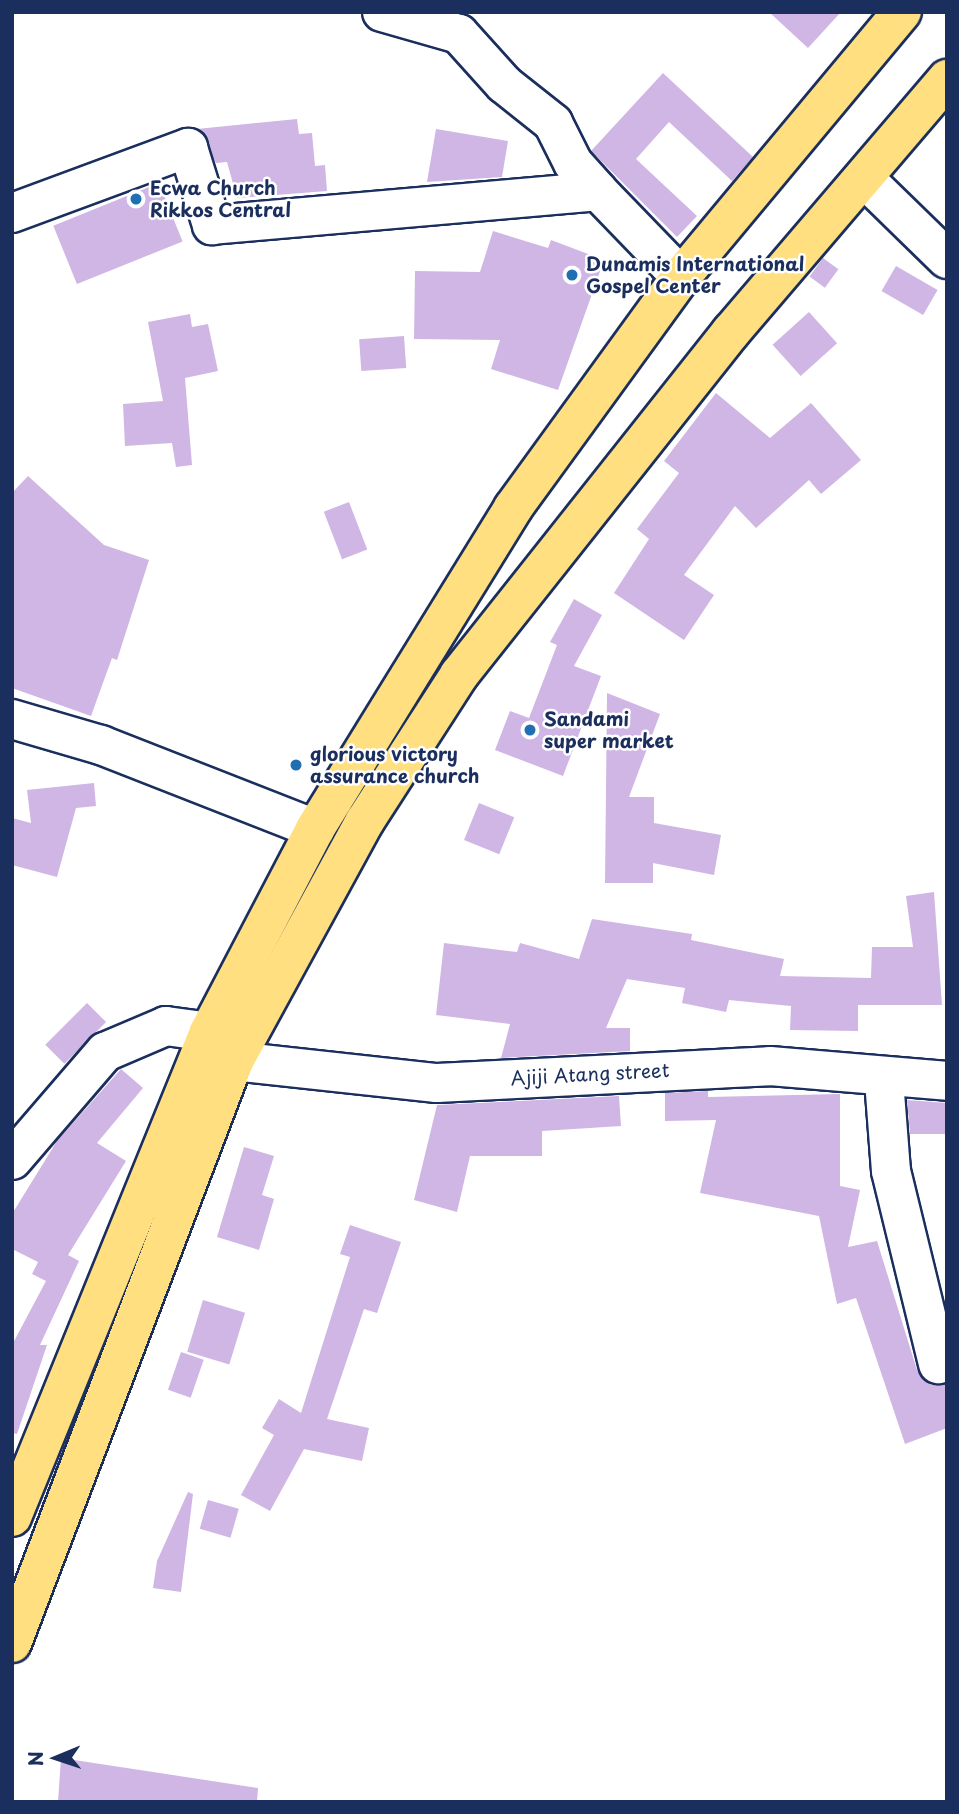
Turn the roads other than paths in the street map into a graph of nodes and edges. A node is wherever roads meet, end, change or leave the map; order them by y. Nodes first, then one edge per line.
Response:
1 (382, 12) edge
2 (902, 12) edge
3 (947, 79) edge
4 (866, 180) junction
5 (598, 191) junction
6 (12, 213) edge
7 (947, 259) edge
8 (681, 277) junction
9 (12, 719) edge
10 (315, 829) junction
11 (209, 1032) junction
12 (234, 1061) junction
13 (884, 1080) junction
14 (947, 1081) edge
15 (12, 1160) edge
16 (938, 1364) dead end
17 (12, 1517) edge
18 (12, 1643) edge

1 - 5 street
2 - 8 main road
3 - 4 main road
4 - 7 street
4 - 12 main road
5 - 6 street
5 - 8 street
8 - 10 main road
9 - 10 street
10 - 11 main road
11 - 15 street
11 - 17 main road
12 - 13 street, Ajiji Atang street
12 - 18 main road
13 - 14 street, Ajiji Atang street
13 - 16 street

